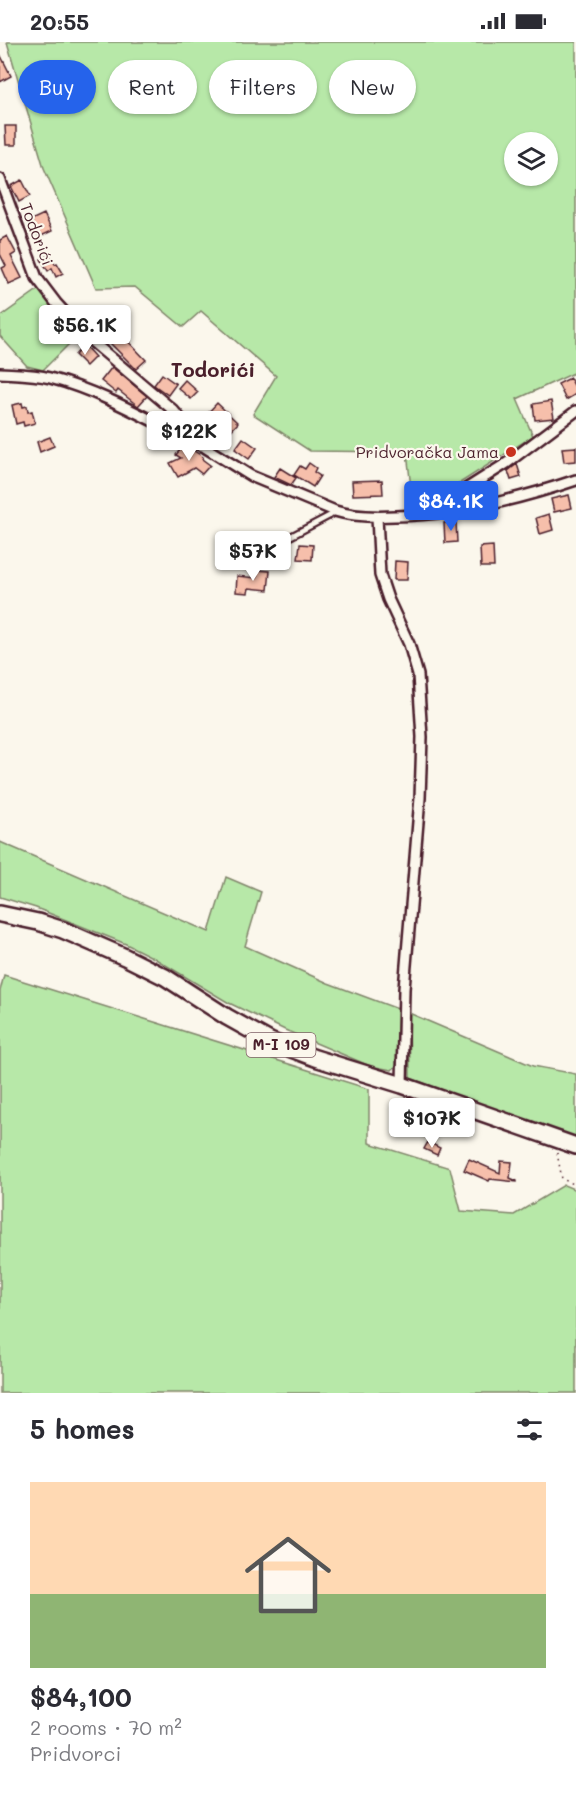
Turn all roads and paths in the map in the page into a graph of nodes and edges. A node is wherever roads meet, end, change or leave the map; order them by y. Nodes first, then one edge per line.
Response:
1 (0, 179) edge
2 (0, 373) edge
3 (576, 411) edge
4 (206, 448) junction
5 (576, 480) edge
6 (335, 511) junction
7 (412, 516) junction
8 (377, 517) junction
9 (242, 562) dead end
10 (0, 914) edge
11 (402, 1085) junction
12 (556, 1146) dead end
13 (576, 1146) edge
14 (576, 1185) edge

1 - 4 street, Todorići
2 - 4 street, Todorići
3 - 7 street
4 - 6 street, Todorići
5 - 7 street, Todorići
6 - 8 street, Todorići
6 - 9 lane
7 - 8 street, Todorići
8 - 11 street
10 - 11 main road, M-I 109
11 - 13 main road, M-I 109
12 - 14 path

